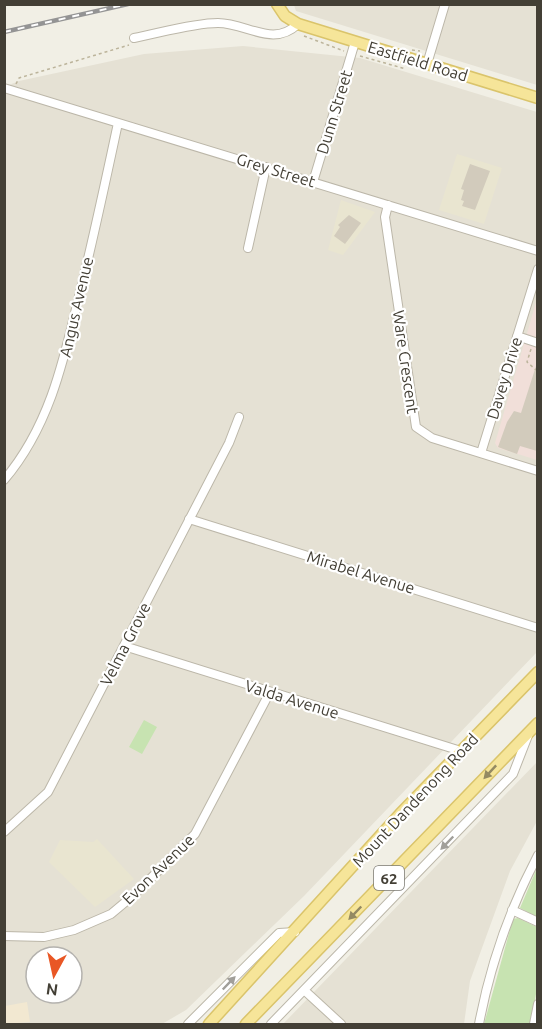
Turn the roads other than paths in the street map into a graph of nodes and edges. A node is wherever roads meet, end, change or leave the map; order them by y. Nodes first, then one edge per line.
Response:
1 (277, 4) edge
2 (445, 4) edge
3 (296, 26) junction
4 (134, 38) road end
5 (355, 42) junction
6 (427, 64) junction
7 (9, 89) edge
8 (537, 98) edge
9 (118, 123) junction
10 (266, 167) junction
11 (313, 182) junction
12 (388, 205) junction
13 (248, 248) dead end
14 (537, 251) edge
15 (537, 269) edge
16 (516, 336) junction
17 (534, 346) edge
18 (239, 417) dead end
19 (481, 453) junction
20 (537, 471) edge
21 (4, 480) edge
22 (189, 519) junction
23 (536, 626) edge
24 (124, 646) junction
25 (536, 675) edge
26 (270, 692) junction
27 (534, 726) edge
28 (461, 751) junction
29 (4, 832) edge
30 (537, 855) edge
31 (512, 910) junction
32 (537, 922) edge
33 (295, 932) junction
34 (4, 936) edge
35 (304, 990) junction
36 (537, 1004) edge
37 (188, 1024) edge
38 (209, 1024) edge
39 (246, 1024) edge
40 (271, 1024) edge
41 (341, 1024) edge
42 (479, 1024) edge
43 (534, 1024) edge

1 - 3 main road, Eastfield Road
2 - 6 street
3 - 4 street, Eastfield Road
3 - 5 main road, Eastfield Road
5 - 6 main road, Eastfield Road
5 - 11 street, Dunn Street
6 - 8 main road, Eastfield Road
7 - 9 street, Grey Street
9 - 10 street, Grey Street
9 - 21 street, Angus Avenue
10 - 11 street, Grey Street
10 - 13 street
11 - 12 street, Grey Street
12 - 14 street, Grey Street
12 - 19 street, Ware Crescent
15 - 16 street, Davey Drive
16 - 17 street
16 - 19 street, Davey Drive
18 - 22 street, Velma Grove
19 - 20 street, Ware Crescent
22 - 23 street, Mirabel Avenue
22 - 24 street, Velma Grove
24 - 26 street, Valda Avenue
24 - 29 street, Velma Grove
25 - 28 main road, Mount Dandenong Road / 62
26 - 28 street, Valda Avenue
26 - 34 street, Evon Avenue
27 -> 35 street, Mount Dandenong Road
27 -> 39 main road, Mount Dandenong Road / 62
28 - 33 main road, Mount Dandenong Road / 62
30 - 31 street
31 - 32 street
31 - 42 street
37 -> 33 street, Mount Dandenong Road
33 - 38 main road, Mount Dandenong Road / 62
35 - 40 street, Mount Dandenong Road
35 - 41 street
36 - 43 street

